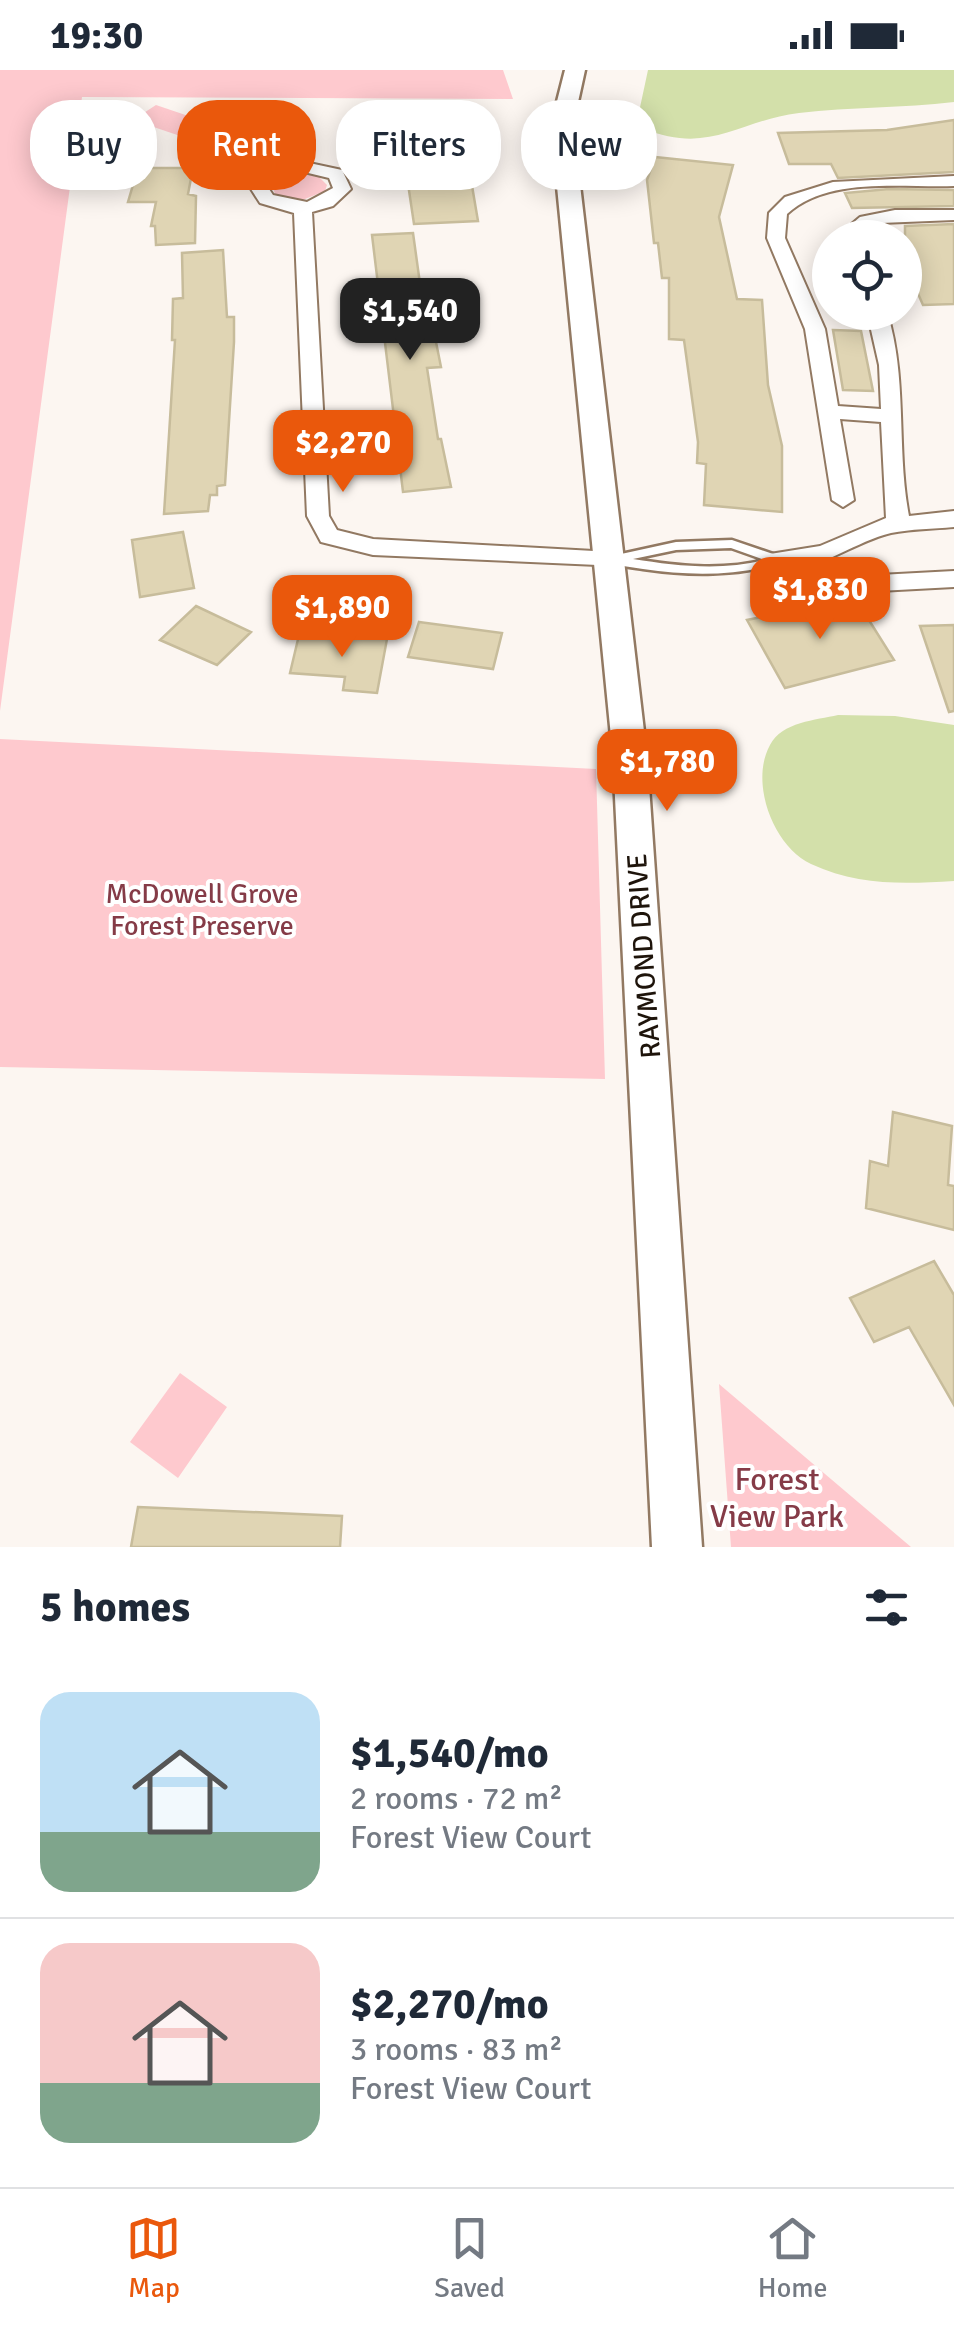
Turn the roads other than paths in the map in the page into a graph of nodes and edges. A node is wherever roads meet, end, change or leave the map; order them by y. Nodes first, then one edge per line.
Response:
1 (575, 70) edge
2 (954, 181) edge
3 (303, 208) dead end
4 (954, 214) edge
5 (869, 220) edge
6 (882, 330) edge
7 (828, 412) junction
8 (890, 416) junction
9 (843, 500) dead end
10 (954, 520) edge
11 (899, 524) junction
12 (612, 560) junction
13 (778, 560) junction
14 (954, 579) edge
15 (879, 583) dead end
16 (677, 1547) edge

1 - 12 street, RAYMOND DRIVE
2 - 7 street
3 - 12 street
4 - 5 street
6 - 8 street
7 - 8 street
7 - 9 street
8 - 11 street
10 - 11 street
11 - 13 street
12 - 13 lane
12 - 13 lane
12 - 16 street, RAYMOND DRIVE
14 - 15 street

